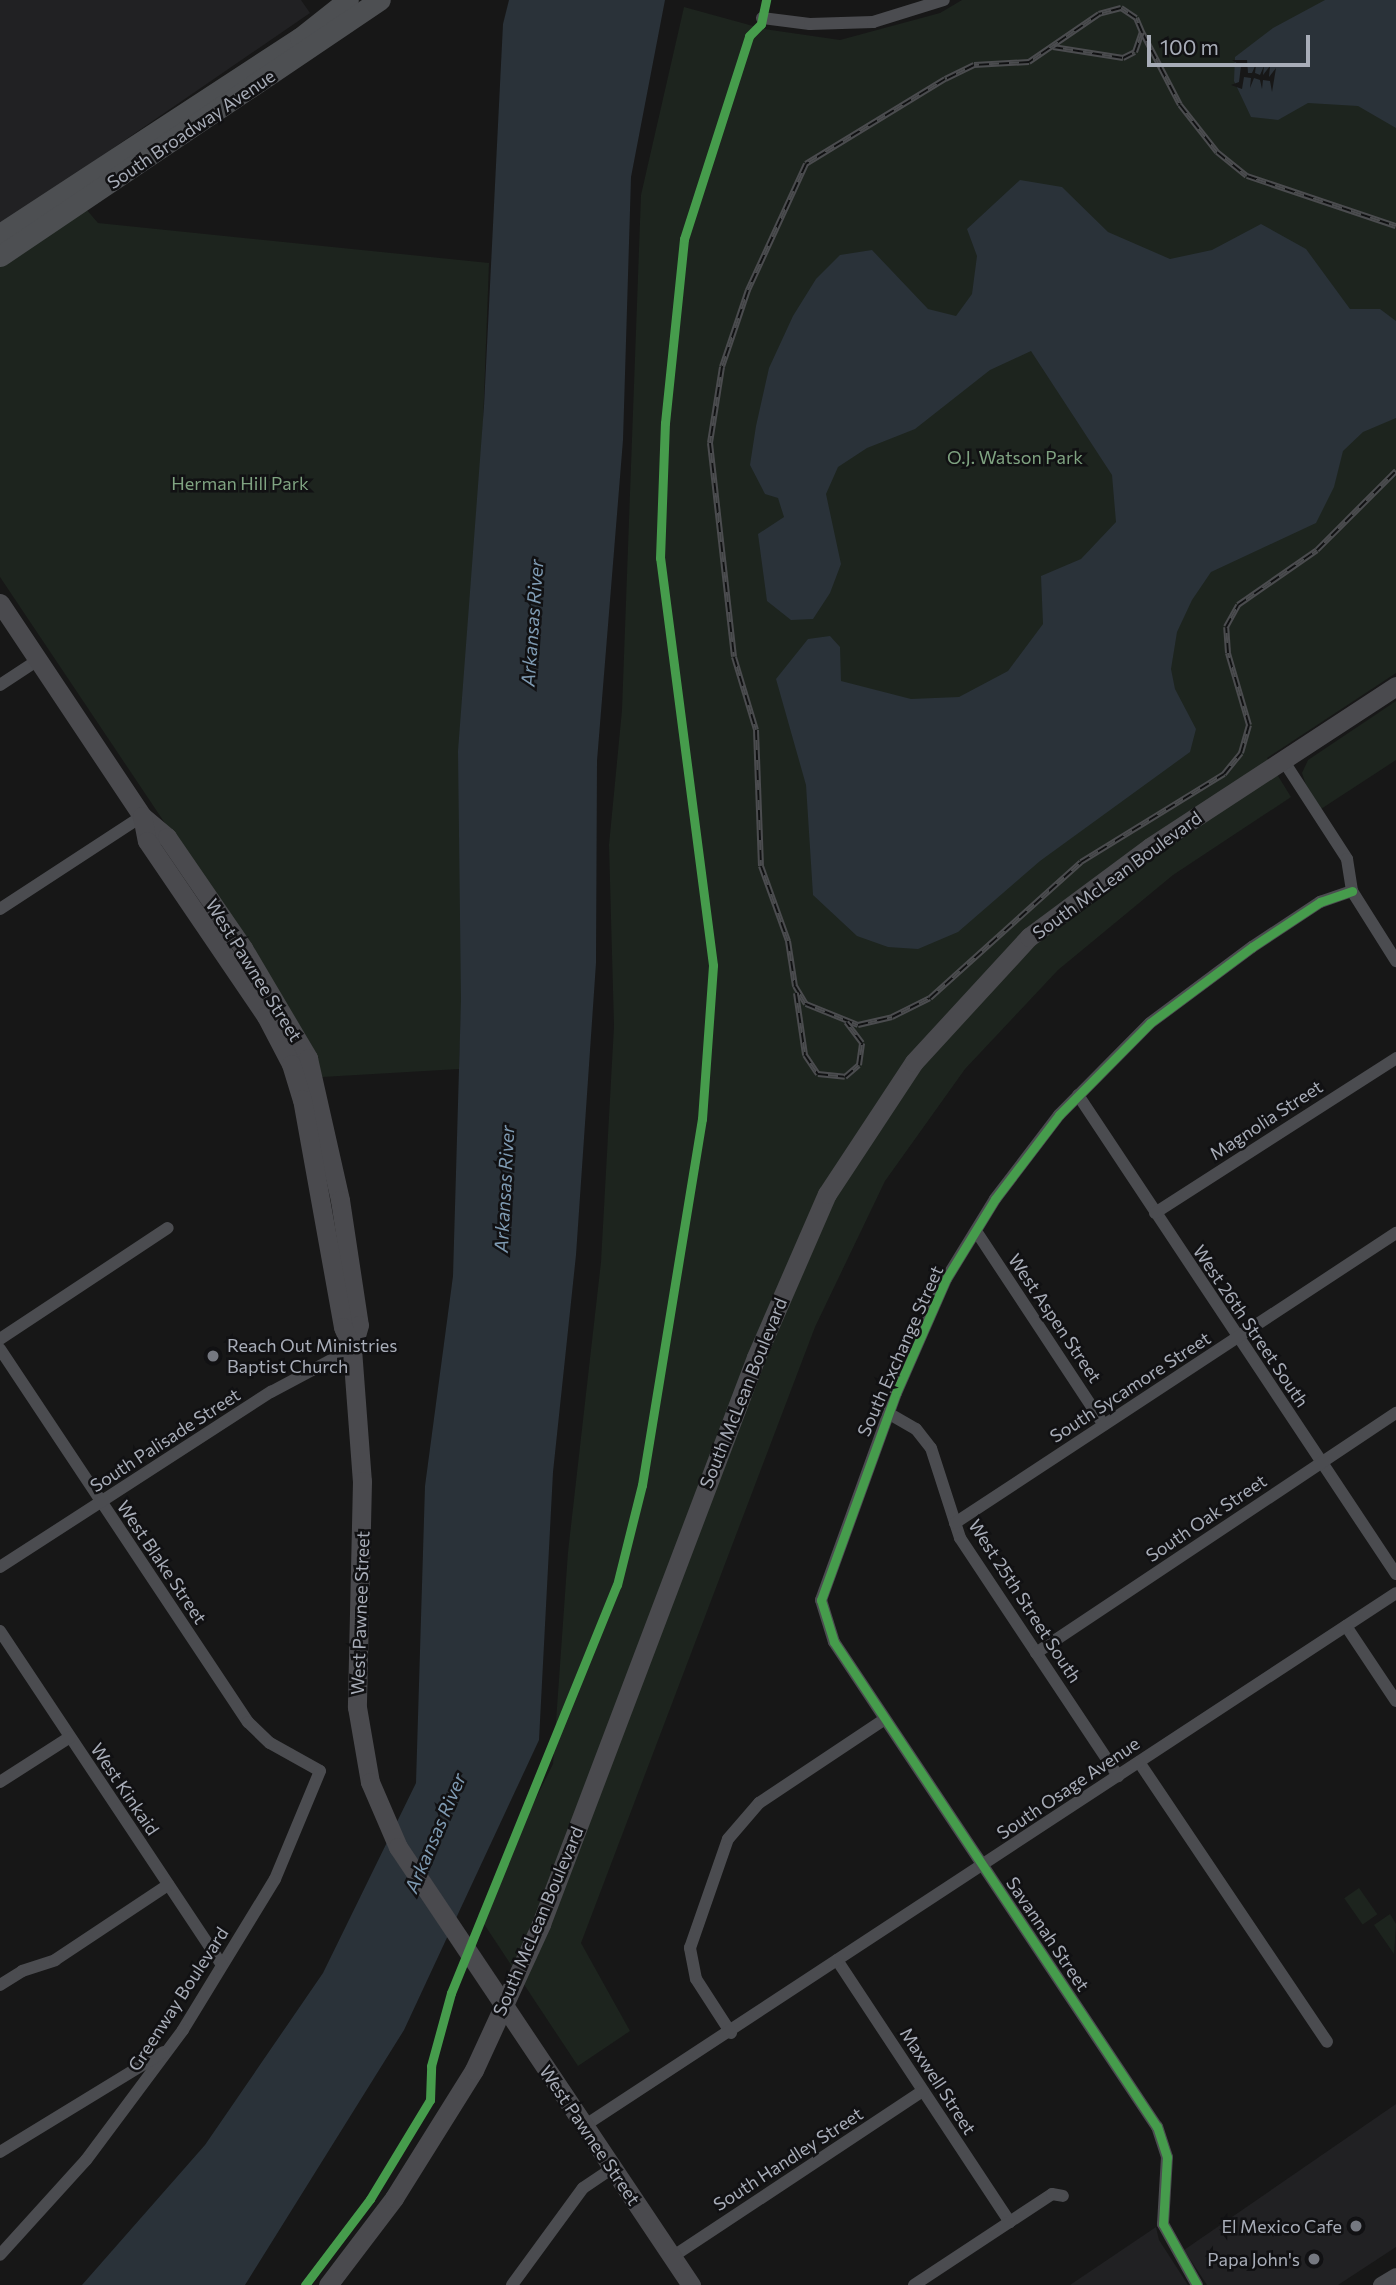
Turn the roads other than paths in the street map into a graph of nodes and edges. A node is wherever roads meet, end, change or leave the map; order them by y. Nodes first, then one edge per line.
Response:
1 (380, 0) edge
2 (944, 0) edge
3 (337, 11) edge
4 (762, 18) dead end
5 (0, 234) edge
6 (0, 256) edge
7 (0, 603) edge
8 (38, 660) junction
9 (0, 685) edge
10 (1396, 686) edge
11 (1283, 760) junction
12 (142, 816) junction
13 (1352, 891) junction
14 (0, 909) edge
15 (1396, 961) edge
16 (1396, 1058) edge
17 (1078, 1096) junction
18 (1155, 1213) junction
19 (168, 1228) dead end
20 (976, 1231) junction
21 (1396, 1233) edge
22 (1237, 1337) junction
23 (0, 1339) edge
24 (0, 1349) edge
25 (352, 1349) junction
26 (888, 1413) junction
27 (1396, 1413) edge
28 (1104, 1424) junction
29 (1321, 1462) junction
30 (101, 1502) junction
31 (954, 1523) junction
32 (0, 1567) edge
33 (1396, 1574) edge
34 (1396, 1593) edge
35 (822, 1616) joint
36 (1346, 1626) junction
37 (0, 1631) edge
38 (1036, 1653) junction
39 (1396, 1702) edge
40 (885, 1719) junction
41 (70, 1737) junction
42 (1139, 1762) junction
43 (320, 1771) joint
44 (1118, 1776) junction
45 (0, 1782) edge
46 (983, 1866) junction
47 (169, 1885) junction
48 (837, 1960) junction
49 (222, 1965) junction
50 (0, 1985) edge
51 (503, 2005) junction
52 (731, 2033) junction
53 (1327, 2042) dead end
54 (168, 2049) junction
55 (923, 2091) junction
56 (584, 2126) junction
57 (0, 2152) edge
58 (613, 2168) junction
59 (1063, 2196) dead end
60 (1010, 2222) junction
61 (0, 2255) edge
62 (672, 2257) junction
63 (1396, 2276) edge
64 (328, 2285) edge
65 (512, 2285) edge
66 (691, 2285) edge
67 (914, 2285) edge
68 (1198, 2285) edge
69 (1381, 2285) edge

1 - 3 main road, South Broadway Avenue
2 - 4 street
3 - 5 main road, South Broadway Avenue
3 - 6 main road, South Broadway Avenue
7 - 8 main road, West Pawnee Street
8 - 9 street
8 - 12 main road, West Pawnee Street
10 - 11 main road, South McLean Boulevard
11 - 13 street
11 - 51 main road, South McLean Boulevard
12 - 14 street
12 - 25 main road, West Pawnee Street
13 - 15 street
13 - 17 street, South Exchange Street
16 - 18 street, Magnolia Street
17 - 18 street, West 26th Street South
17 - 20 street, South Exchange Street
18 - 22 street, West 26th Street South
19 - 23 street
20 - 26 street, South Exchange Street
20 - 28 street, West Aspen Street
21 - 22 street, South Sycamore Street
22 - 28 street, South Sycamore Street
22 - 29 street, West 26th Street South
24 - 30 street, West Blake Street
25 - 30 street, South Palisade Street
25 - 51 main road, West Pawnee Street
26 - 31 street, West 25th Street South
26 - 35 street, South Exchange Street
27 - 29 street, South Oak Street
28 - 31 street, South Sycamore Street
29 - 33 street, West 26th Street South
29 - 38 street, South Oak Street
30 - 32 street, South Palisade Street
30 - 43 street, West Blake Street
31 - 38 street, West 25th Street South
34 - 36 street, South Osage Avenue
35 - 40 street, Savannah Street
36 - 39 street
36 - 42 street, South Osage Avenue
37 - 41 street, West Kinkaid
38 - 44 street, West 25th Street South
40 - 46 street, Savannah Street
40 - 52 street
41 - 45 street
41 - 47 street, West Kinkaid
42 - 44 street, South Osage Avenue
42 - 53 street
43 - 49 street, Greenway Boulevard
44 - 46 street, South Osage Avenue
46 - 48 street, South Osage Avenue
46 - 68 street, Savannah Street
47 - 49 street, West Kinkaid
47 - 50 street
48 - 52 street, South Osage Avenue
48 - 55 street, Maxwell Street
49 - 54 street, Greenway Boulevard
51 - 56 main road, West Pawnee Street
51 - 64 main road, South McLean Boulevard
52 - 56 street, South Osage Avenue
54 - 57 street
54 - 61 street, Greenway Boulevard
55 - 60 street, Maxwell Street
55 - 62 street, South Handley Street
56 - 58 main road, West Pawnee Street
58 - 62 main road, West Pawnee Street
58 - 65 street
59 - 60 street
60 - 67 street
62 - 66 main road, West Pawnee Street
63 - 69 street

